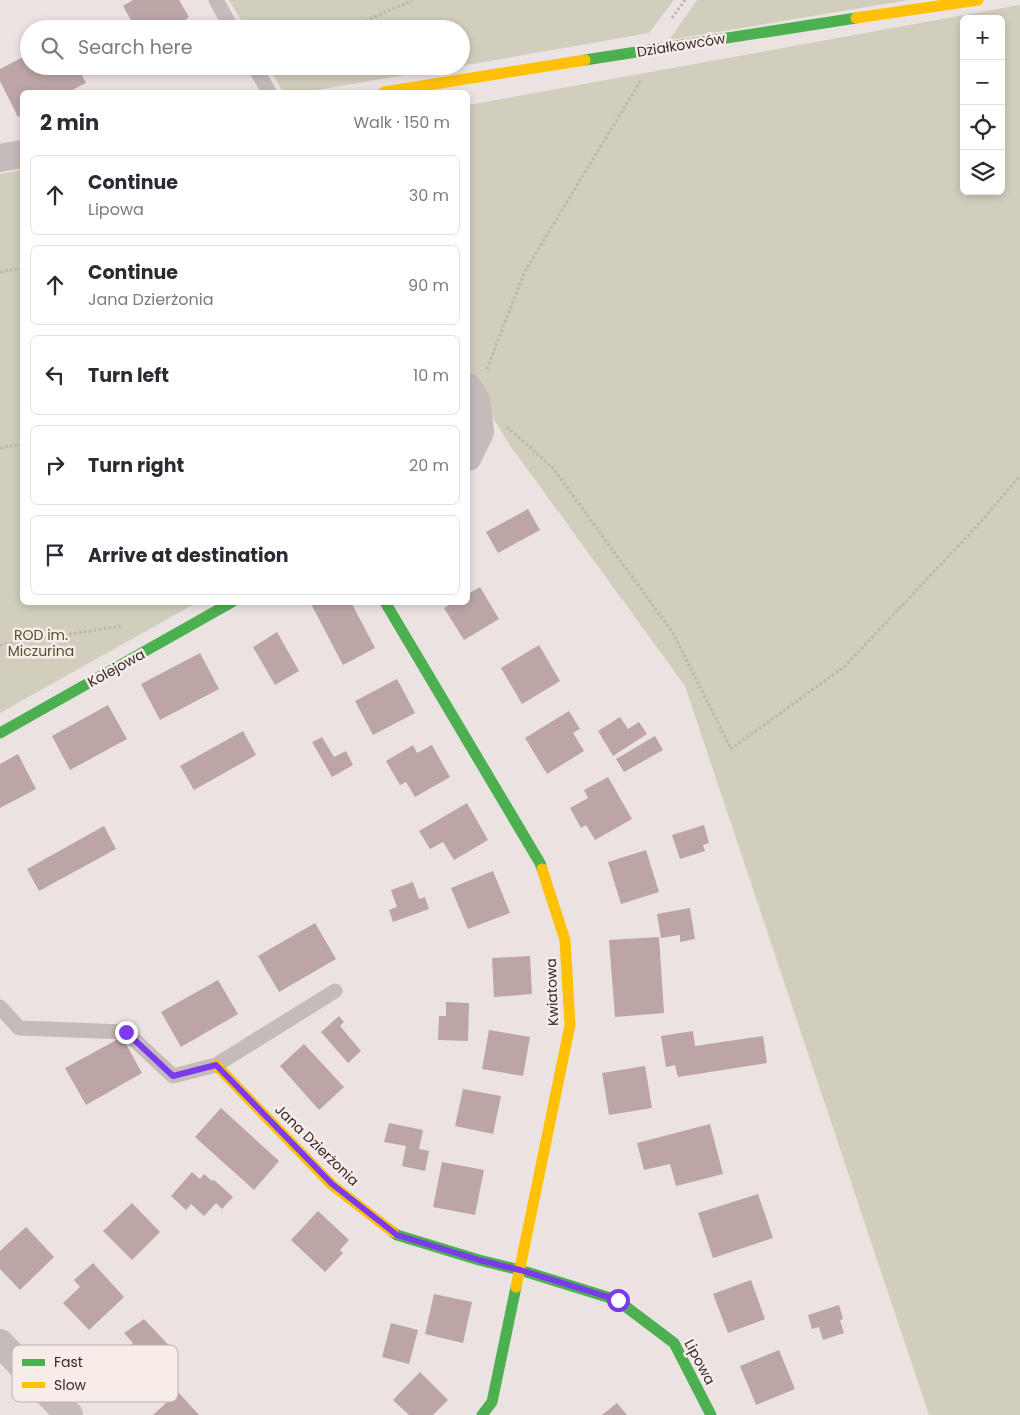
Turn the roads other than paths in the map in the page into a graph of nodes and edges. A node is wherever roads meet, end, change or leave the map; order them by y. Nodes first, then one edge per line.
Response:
1 (216, 0) edge
2 (978, 0) edge
3 (227, 20) edge
4 (259, 75) edge
5 (268, 90) edge
6 (397, 90) edge
7 (20, 154) edge
8 (0, 158) edge
9 (472, 394) edge
10 (470, 453) edge
11 (227, 605) edge
12 (387, 605) edge
13 (0, 733) edge
14 (335, 991) dead end
15 (0, 1007) edge
16 (216, 1065) junction
17 (520, 1270) junction
18 (0, 1343) edge
19 (12, 1356) edge
20 (57, 1402) edge
21 (69, 1415) edge
22 (482, 1415) edge
23 (711, 1415) edge

1 - 3 lane
2 - 6 street, Działkowców
4 - 5 lane
7 - 8 street
9 - 10 street
11 - 13 street, Kolejowa
12 - 17 street, Kwiatowa
14 - 16 lane
15 - 16 lane
16 - 17 street, Jana Dzierżonia
17 - 22 street, Kwiatowa
17 - 23 street, Lipowa
18 - 19 street
20 - 21 street

